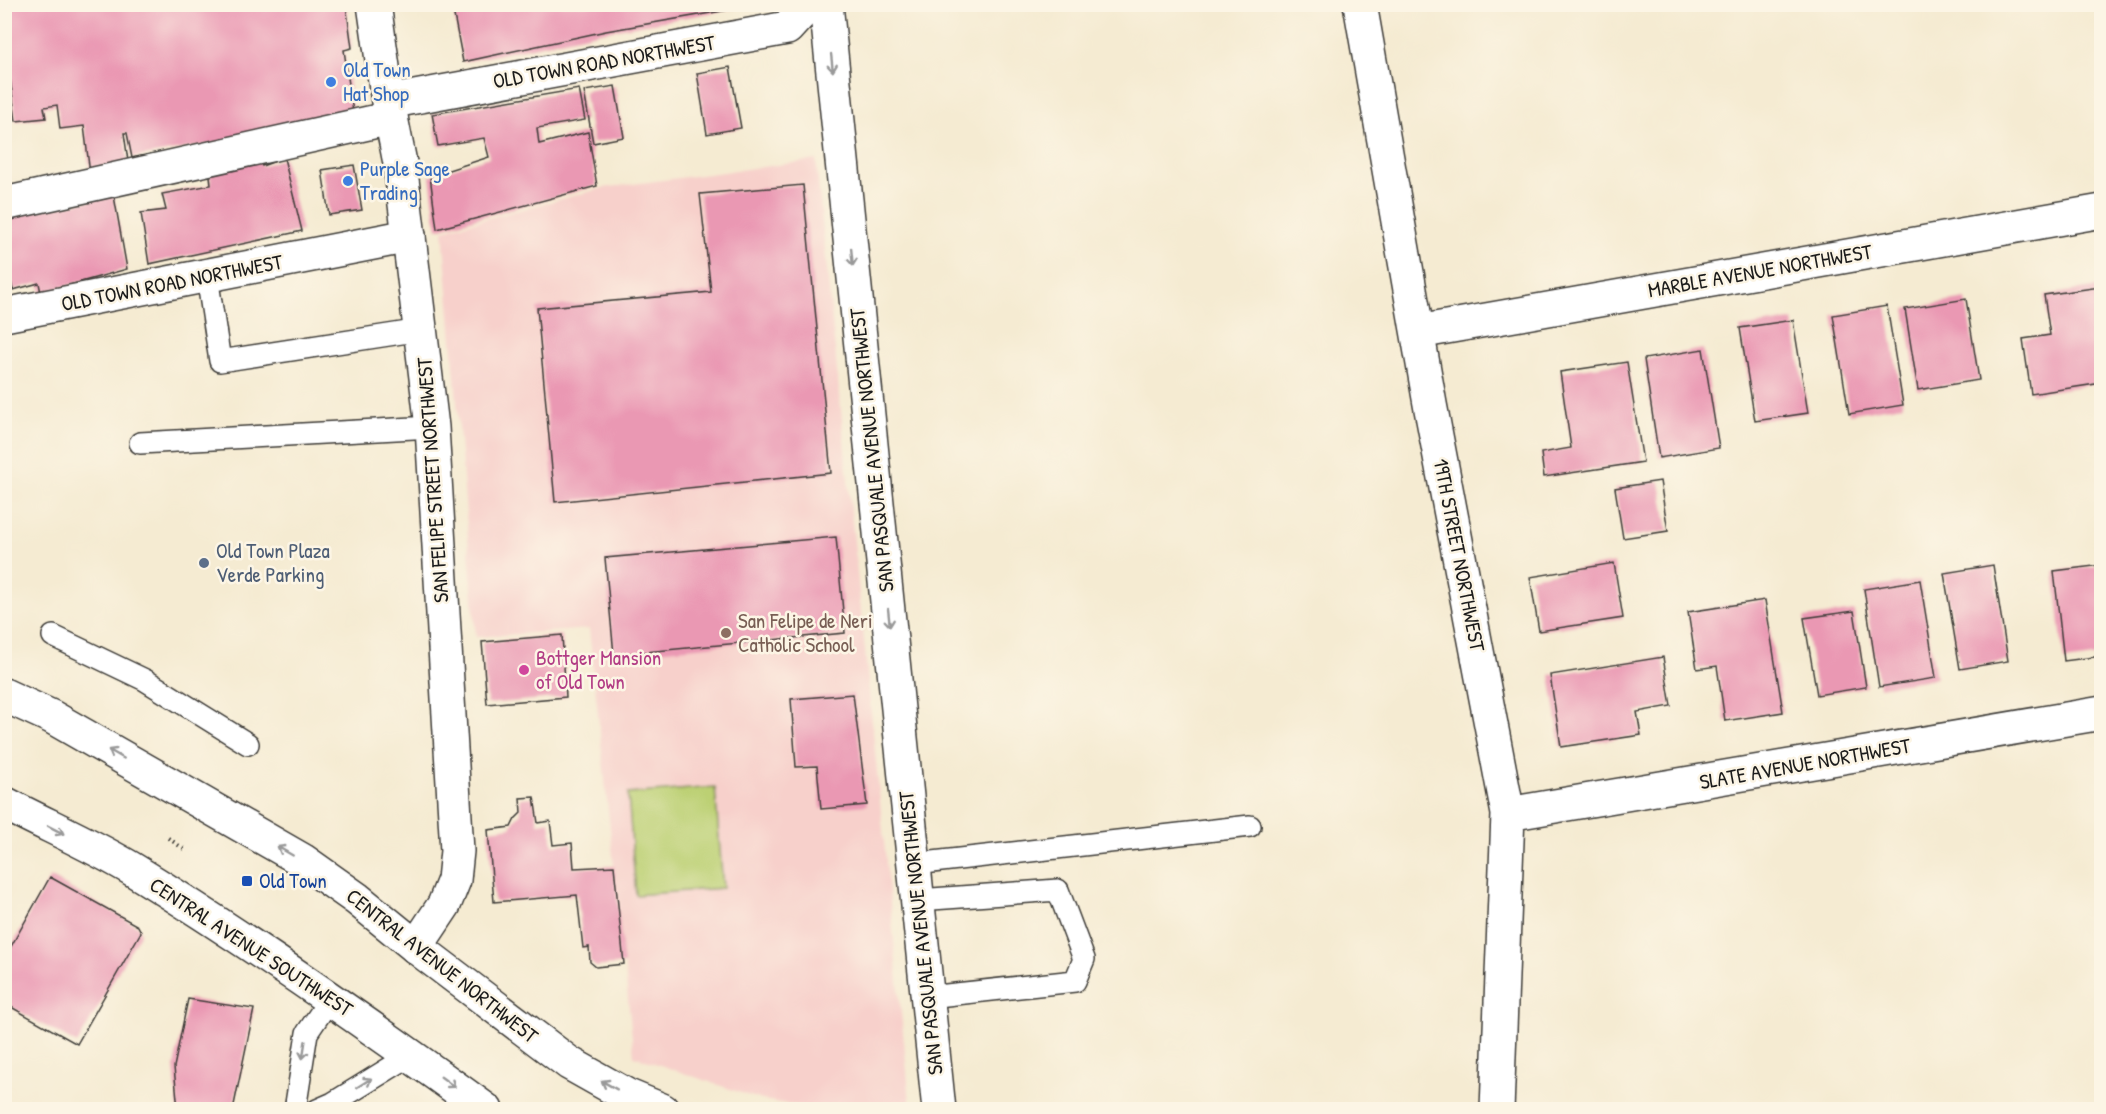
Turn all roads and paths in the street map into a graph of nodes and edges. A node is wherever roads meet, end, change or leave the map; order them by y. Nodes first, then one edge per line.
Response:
1 (374, 4) edge
2 (809, 4) edge
3 (826, 4) edge
4 (1360, 4) edge
5 (390, 110) junction
6 (4, 204) edge
7 (2102, 211) edge
8 (409, 236) junction
9 (207, 276) junction
10 (4, 315) edge
11 (421, 330) junction
12 (1418, 332) junction
13 (432, 427) junction
14 (140, 443) dead end
15 (53, 636) dead end
16 (4, 695) edge
17 (2102, 713) edge
18 (248, 744) dead end
19 (4, 803) edge
20 (1508, 814) junction
21 (1250, 826) dead end
22 (168, 838) dead end
23 (184, 849) dead end
24 (915, 864) junction
25 (918, 900) junction
26 (416, 947) junction
27 (928, 997) junction
28 (330, 999) junction
29 (411, 1055) junction
30 (295, 1110) edge
31 (317, 1110) edge
32 (486, 1110) edge
33 (662, 1110) edge
34 (939, 1110) edge
35 (1497, 1110) edge

1 - 5 street, SAN FELIPE STREET NORTHWEST
2 - 5 street, OLD TOWN ROAD NORTHWEST
3 -> 24 street, SAN PASQUALE AVENUE NORTHWEST
4 - 12 street, 19TH STREET NORTHWEST
5 - 6 street, OLD TOWN ROAD NORTHWEST
5 - 8 street, SAN FELIPE STREET NORTHWEST
7 - 12 street, MARBLE AVENUE NORTHWEST
8 - 9 street, OLD TOWN ROAD NORTHWEST
8 - 11 street, SAN FELIPE STREET NORTHWEST
9 - 10 street, OLD TOWN ROAD NORTHWEST
9 - 11 lane
11 - 13 street, SAN FELIPE STREET NORTHWEST
12 - 20 street, 19TH STREET NORTHWEST
13 - 14 lane
13 - 26 street, SAN FELIPE STREET NORTHWEST
15 - 18 lane
26 -> 16 street, CENTRAL AVENUE NORTHWEST
17 - 20 street, SLATE AVENUE NORTHWEST
19 -> 28 street, CENTRAL AVENUE SOUTHWEST
20 - 35 street, 19TH STREET NORTHWEST
21 - 24 lane
22 - 23 path
24 - 25 street, SAN PASQUALE AVENUE NORTHWEST
25 - 27 street, SAN PASQUALE AVENUE NORTHWEST
25 - 27 lane
33 -> 26 street, CENTRAL AVENUE NORTHWEST
27 - 34 street, SAN PASQUALE AVENUE NORTHWEST
28 - 29 street, CENTRAL AVENUE SOUTHWEST
28 -> 30 lane
31 -> 29 lane
29 -> 32 street, CENTRAL AVENUE SOUTHWEST

